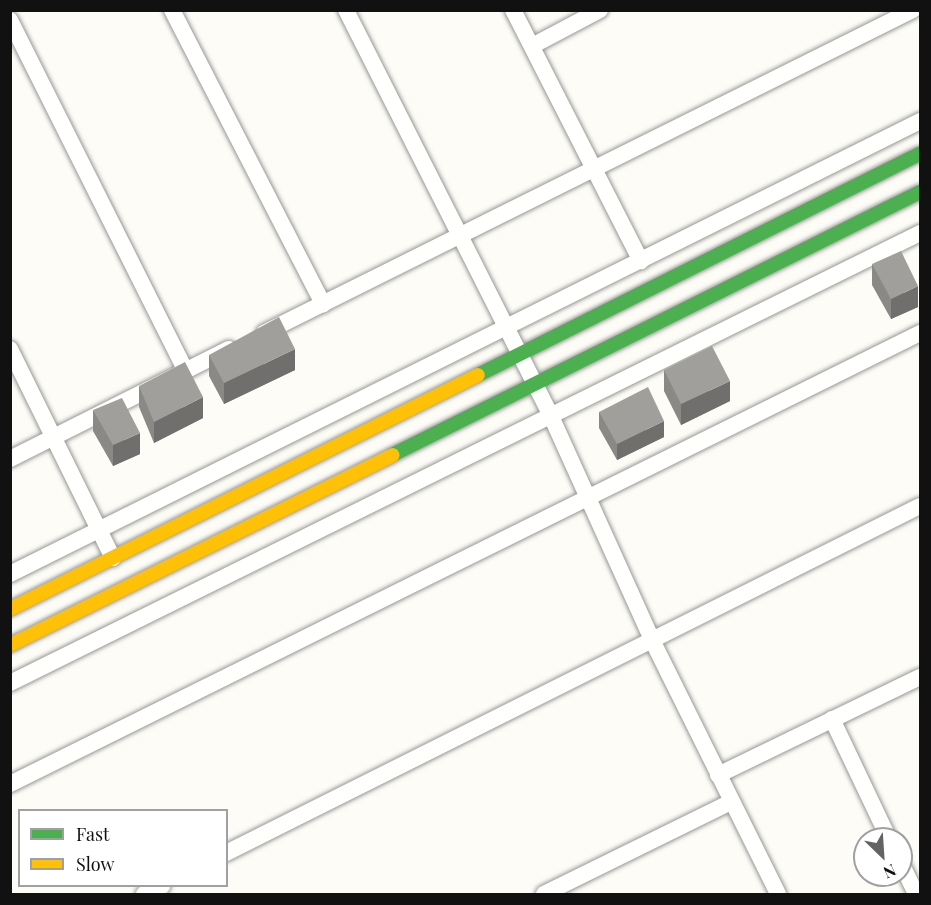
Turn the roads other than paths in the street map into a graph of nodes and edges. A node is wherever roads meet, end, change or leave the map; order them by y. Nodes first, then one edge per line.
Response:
1 (172, 10) edge
2 (346, 10) edge
3 (513, 10) edge
4 (600, 10) edge
5 (913, 10) edge
6 (10, 20) edge
7 (532, 46) junction
8 (921, 121) edge
9 (921, 154) edge
10 (596, 171) junction
11 (921, 192) edge
12 (921, 233) edge
13 (462, 238) junction
14 (641, 261) junction
15 (323, 304) junction
16 (505, 324) junction
17 (921, 333) edge
18 (10, 349) edge
19 (520, 354) junction
20 (186, 370) junction
21 (534, 382) junction
22 (551, 416) junction
23 (54, 438) junction
24 (10, 459) edge
25 (590, 500) junction
26 (921, 506) edge
27 (99, 531) junction
28 (113, 558) junction
29 (10, 574) edge
30 (10, 609) edge
31 (652, 640) junction
32 (10, 645) edge
33 (921, 677) edge
34 (10, 683) edge
35 (832, 719) junction
36 (718, 775) junction
37 (10, 784) edge
38 (731, 802) junction
39 (884, 827) edge
40 (228, 852) edge
41 (158, 887) edge
42 (144, 894) edge
43 (544, 894) edge
44 (778, 894) edge

1 - 15 street
2 - 13 street
3 - 7 street
4 - 7 street
5 - 10 street
6 - 20 street
7 - 10 street
8 - 14 street
9 - 19 street
10 - 13 street
10 - 14 street
11 - 21 street
12 - 22 street
13 - 15 street
13 - 16 street
14 - 16 street
15 - 20 street
16 - 19 street
16 - 27 street
17 - 25 street
18 - 23 street
19 - 21 street
19 - 28 street
20 - 23 street
21 - 22 street
21 - 32 street
22 - 25 street
22 - 34 street
23 - 24 street
23 - 27 street
25 - 31 street
25 - 37 street
26 - 31 street
27 - 28 street
27 - 29 street
28 - 30 street
31 - 36 street
31 - 40 street
33 - 35 street
35 - 36 street
35 - 39 street
36 - 38 street
38 - 43 street
38 - 44 street
41 - 42 street

